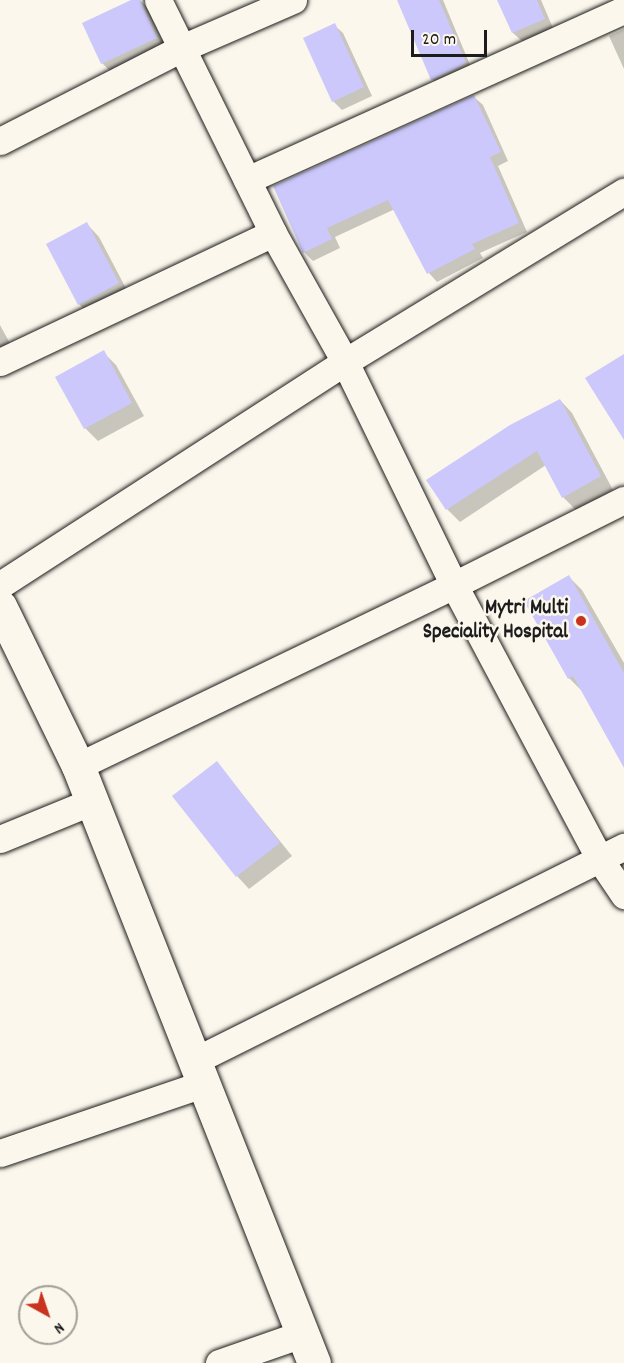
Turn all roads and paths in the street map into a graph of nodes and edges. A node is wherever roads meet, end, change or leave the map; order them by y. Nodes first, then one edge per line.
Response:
1 (158, 0) edge
2 (293, 0) edge
3 (624, 10) edge
4 (182, 48) junction
5 (0, 141) edge
6 (247, 180) junction
7 (624, 192) edge
8 (273, 233) junction
9 (0, 362) edge
10 (345, 362) junction
11 (624, 500) edge
12 (0, 585) edge
13 (454, 585) junction
14 (0, 606) edge
15 (78, 766) junction
16 (90, 802) junction
17 (0, 839) edge
18 (624, 847) edge
19 (599, 858) junction
20 (624, 895) edge
21 (200, 1072) junction
22 (0, 1153) edge
23 (308, 1348) edge
24 (219, 1363) edge

1 - 4 street
2 - 4 street
3 - 6 street
4 - 5 street
4 - 6 street
6 - 8 street
7 - 10 street
8 - 9 street
8 - 10 street
10 - 12 street
10 - 13 street
11 - 13 street
13 - 15 street
13 - 19 street
14 - 15 street
15 - 16 street
16 - 17 street
16 - 21 street
18 - 19 street
19 - 20 street
19 - 21 street
21 - 22 street
21 - 23 street
23 - 24 street

